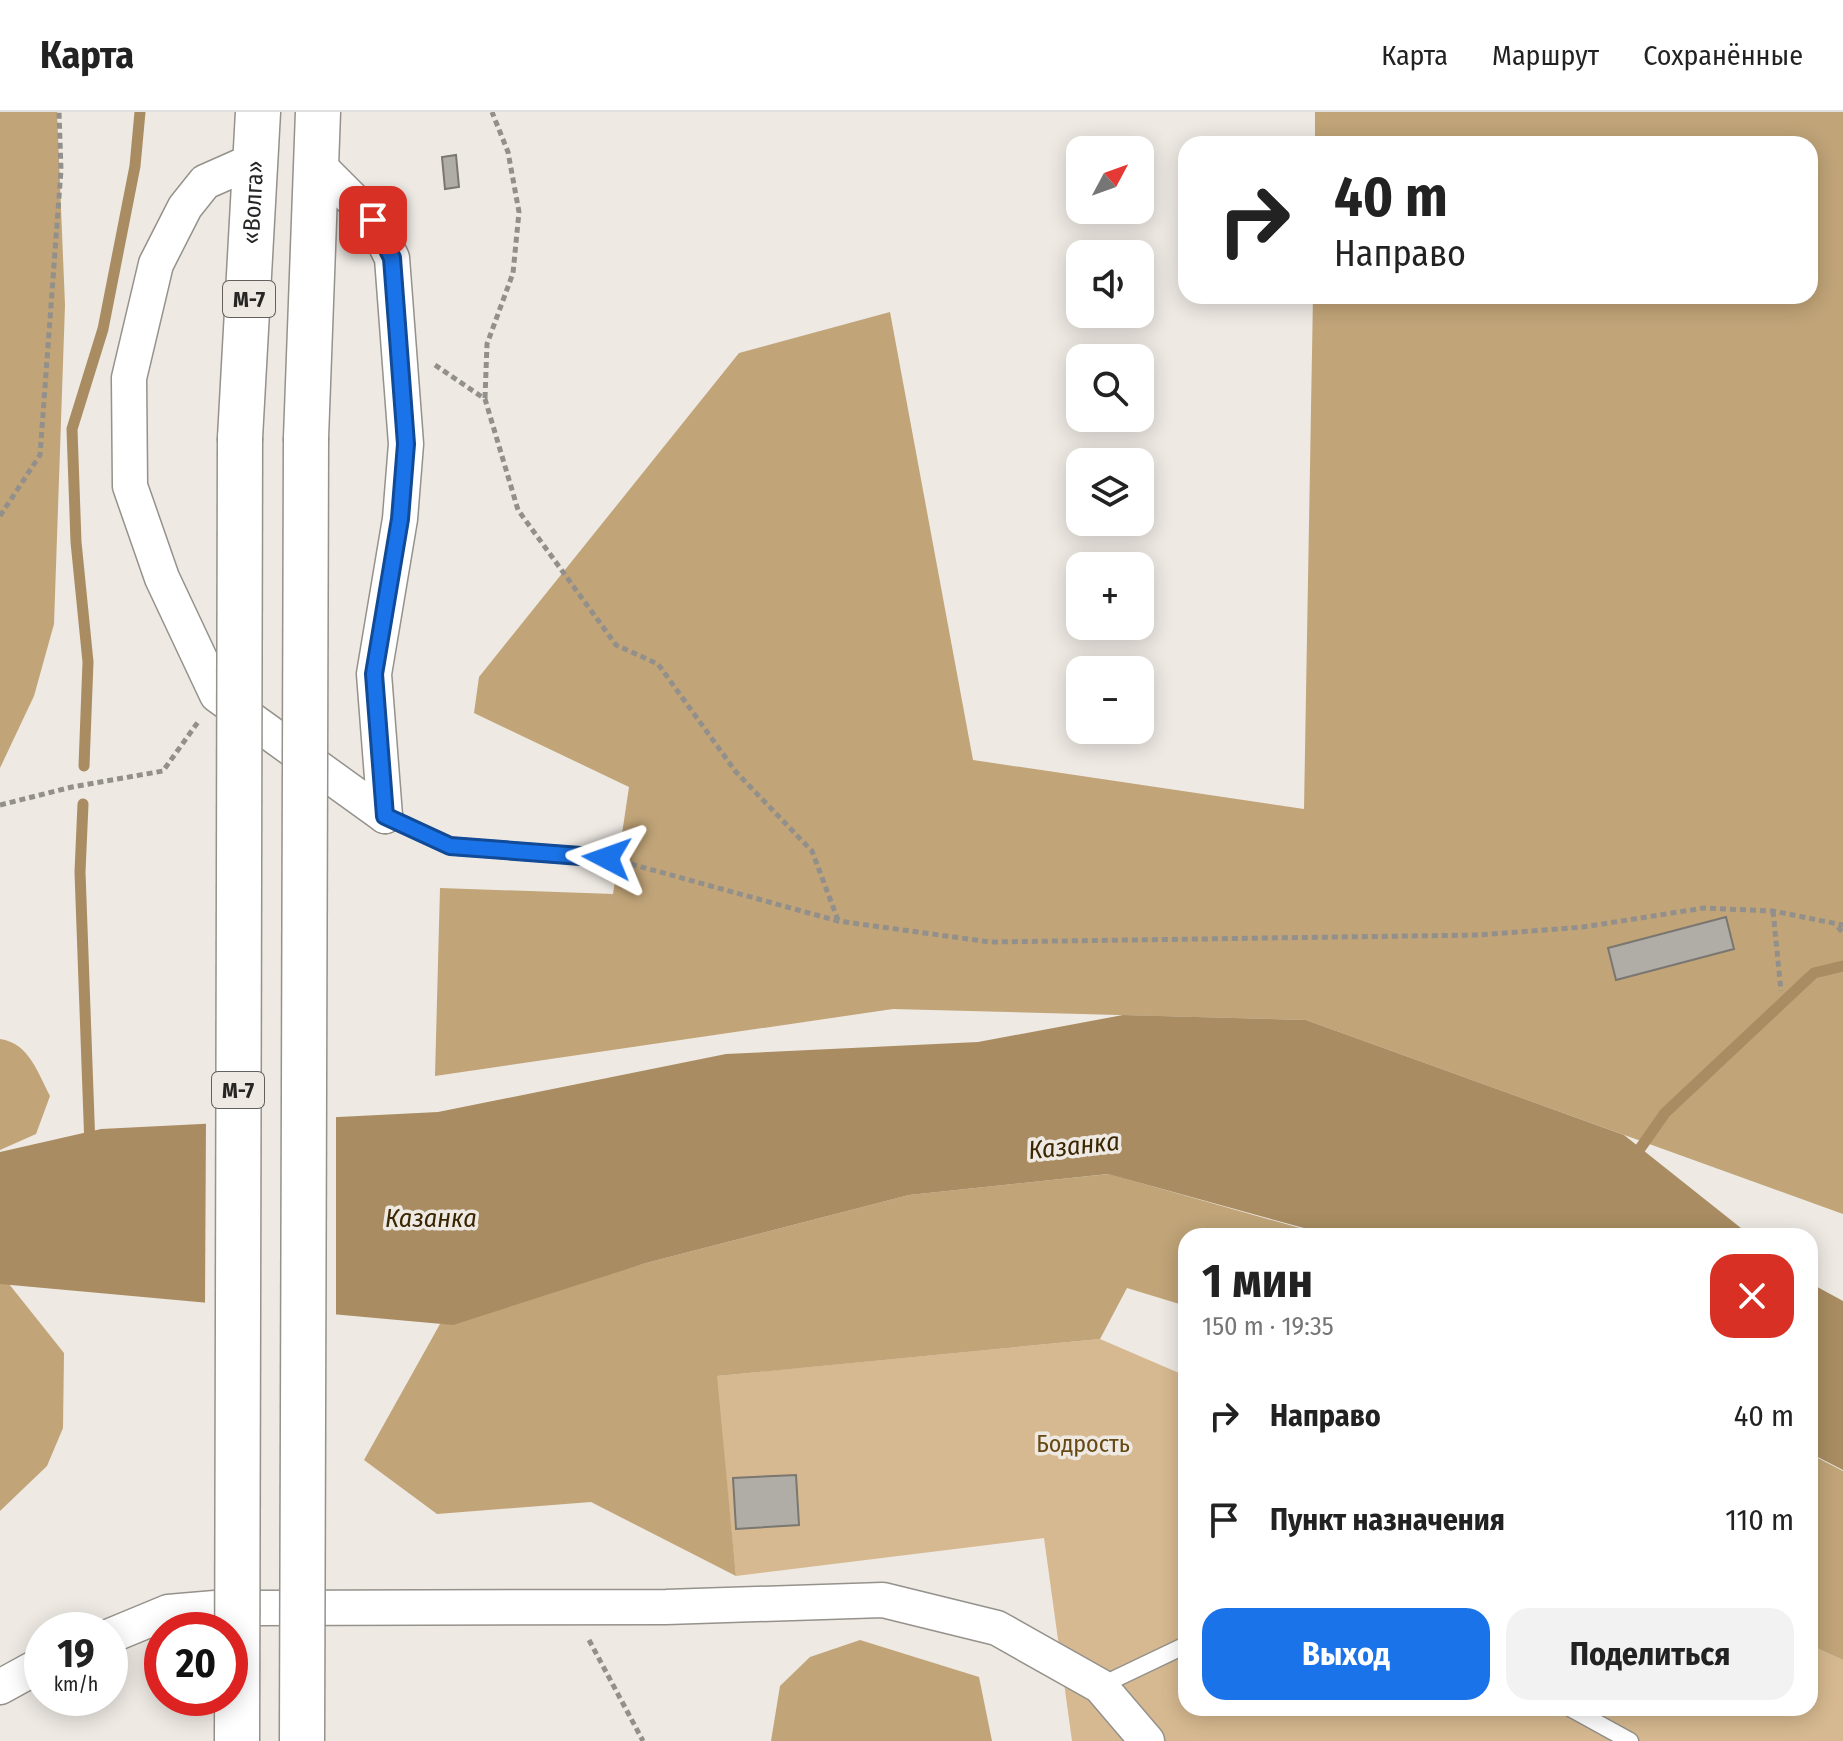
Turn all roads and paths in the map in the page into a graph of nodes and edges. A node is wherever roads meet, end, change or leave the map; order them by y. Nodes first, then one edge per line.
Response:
1 (59, 112) edge
2 (258, 112) edge
3 (318, 112) edge
4 (492, 112) edge
5 (257, 159) junction
6 (317, 164) junction
7 (401, 341) junction
8 (485, 399) junction
9 (0, 516) edge
10 (217, 695) junction
11 (0, 805) edge
12 (385, 816) junction
13 (607, 858) joint
14 (1773, 911) junction
15 (838, 921) junction
16 (1840, 926) edge
17 (1843, 933) edge
18 (1781, 991) dead end
19 (572, 1607) junction
20 (128, 1629) edge
21 (1178, 1649) edge
22 (24, 1674) edge
23 (1100, 1686) junction
24 (0, 1687) edge
25 (1585, 1716) edge
26 (237, 1741) edge
27 (302, 1741) edge
28 (643, 1741) edge
29 (1147, 1741) edge
30 (1630, 1741) edge

1 - 9 path
2 - 5 highway, «Волга» / М-7
3 - 6 highway, М-7
4 - 8 path
5 - 10 street
5 - 26 highway, «Волга» / М-7, bridge
6 - 7 street
6 - 27 highway, М-7, bridge
7 - 8 path
7 - 12 street
8 - 15 path
10 - 11 path
10 - 12 street
12 - 13 lane
13 - 15 path
14 - 15 path
14 - 16 path
14 - 18 path
16 - 17 path
19 - 20 street
19 - 23 street
19 - 28 path
21 - 23 lane
22 - 24 street
23 - 29 street
25 - 30 lane

